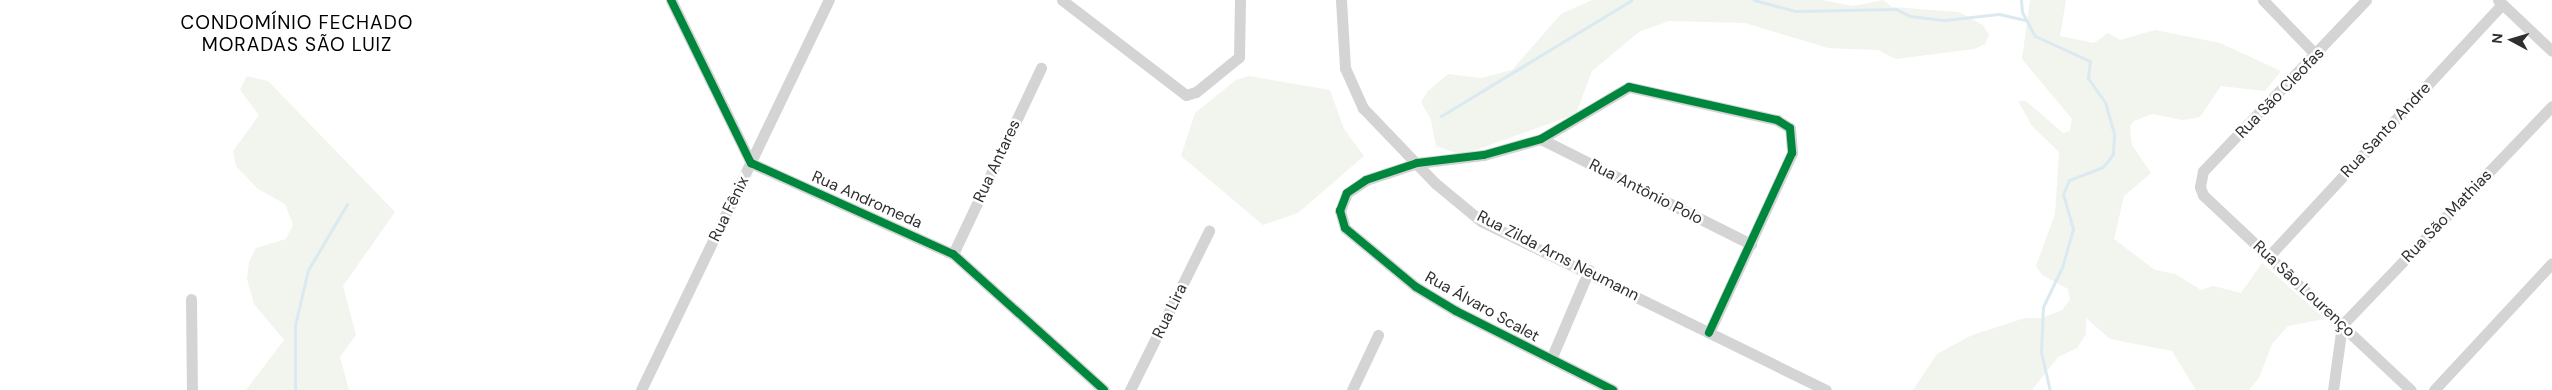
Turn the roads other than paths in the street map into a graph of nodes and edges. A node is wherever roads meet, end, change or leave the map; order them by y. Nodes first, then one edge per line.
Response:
1 (671, 0) edge
2 (829, 0) edge
3 (1062, 0) edge
4 (1240, 0) edge
5 (1341, 0) edge
6 (2263, 0) edge
7 (2366, 0) edge
8 (2500, 2) edge
9 (2552, 51) edge
10 (2317, 56) junction
11 (1041, 68) dead end
12 (2552, 106) edge
13 (1541, 139) junction
14 (750, 163) junction
15 (1417, 163) junction
16 (2200, 187) joint
17 (1209, 231) dead end
18 (1751, 244) junction
19 (953, 254) junction
20 (2269, 256) junction
21 (2552, 263) edge
22 (1589, 270) junction
23 (191, 299) dead end
24 (2342, 326) junction
25 (1709, 333) junction
26 (1378, 335) dead end
27 (1551, 359) junction
28 (192, 390) edge
29 (641, 390) edge
30 (1104, 390) edge
31 (1130, 390) edge
32 (1352, 390) edge
33 (1613, 390) edge
34 (1826, 390) edge
35 (2333, 390) edge
36 (2411, 390) edge
37 (2434, 390) edge

1 - 14 street
2 - 14 street, Rua Fênix
3 - 4 street
5 - 15 street, Rua Zilda Arns Neumann
6 - 10 street
7 - 10 street, Rua São Cleofas
8 - 9 street
8 - 20 street, Rua Santo Andre
10 - 16 street, Rua São Cleofas
11 - 19 street, Rua Antares
12 - 24 street, Rua São Mathias
13 - 15 street, Rua Álvaro Scalet
13 - 18 street, Rua Antônio Polo
13 - 18 street, Rua Álvaro Scalet
14 - 19 street, Rua Andromeda
14 - 29 street, Rua Fênix
15 - 22 street, Rua Zilda Arns Neumann
15 - 27 street, Rua Álvaro Scalet
16 - 20 street, Rua São Lourenço
17 - 31 street, Rua Lira
18 - 25 street
19 - 30 street, Rua Andromeda
20 - 24 street, Rua São Lourenço
21 - 37 street
22 - 25 street, Rua Zilda Arns Neumann
22 - 27 street
23 - 28 street
24 - 35 street
24 - 36 street, Rua São Lourenço
25 - 34 street, Rua Zilda Arns Neumann
26 - 32 street
27 - 33 street, Rua Álvaro Scalet

